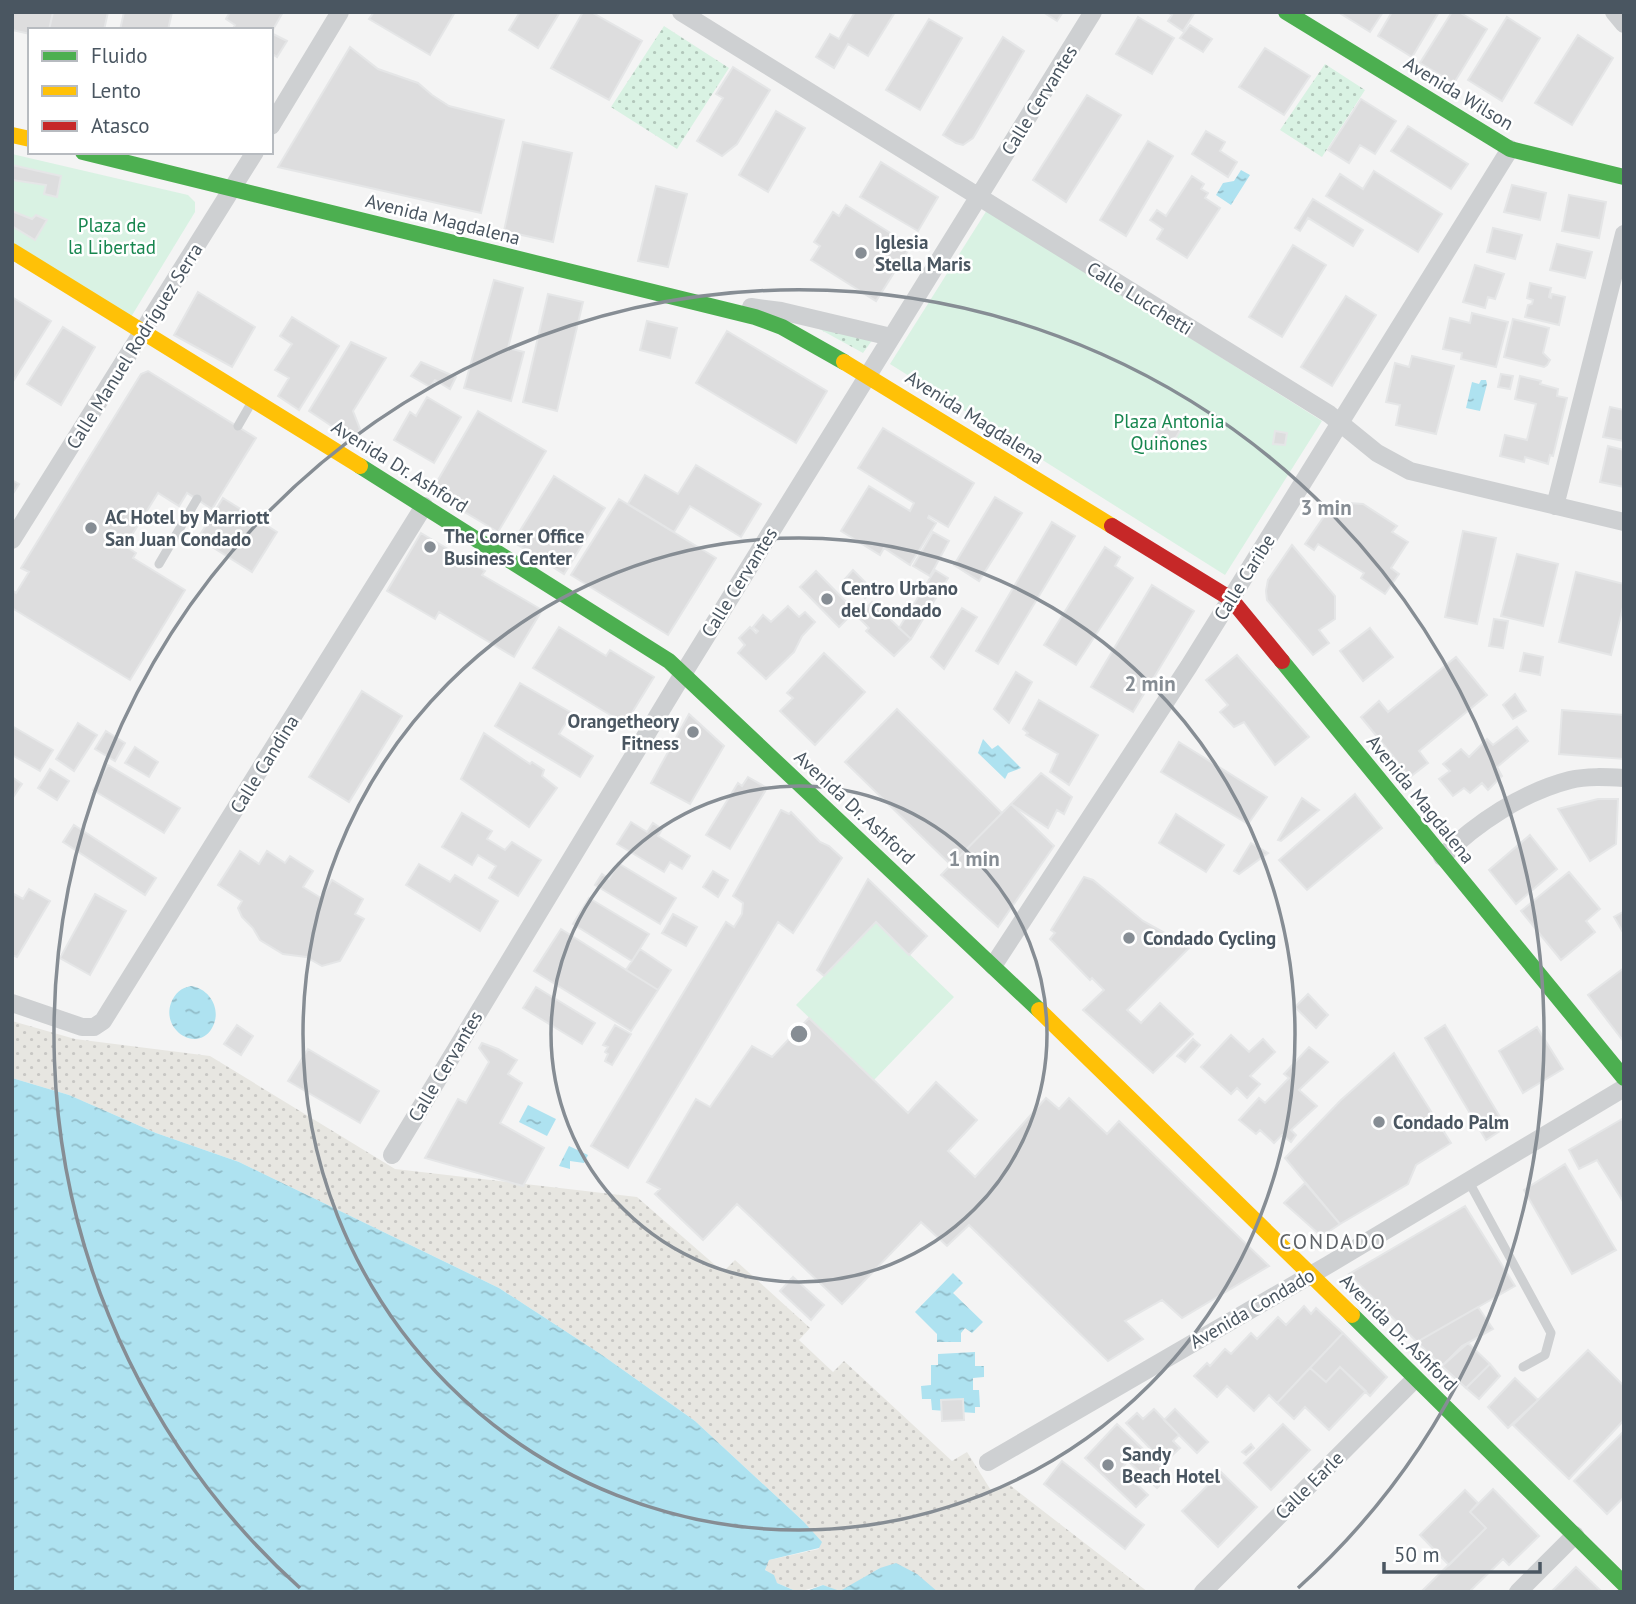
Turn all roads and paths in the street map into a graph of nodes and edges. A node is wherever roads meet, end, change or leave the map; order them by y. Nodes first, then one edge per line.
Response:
1 (340, 12) edge
2 (681, 12) edge
3 (1093, 12) edge
4 (1286, 12) edge
5 (1614, 12) edge
6 (1624, 24) edge
7 (273, 123) edge
8 (1510, 149) junction
9 (91, 154) edge
10 (254, 154) edge
11 (1624, 177) edge
12 (233, 189) junction
13 (979, 198) junction
14 (1624, 234) edge
15 (12, 251) edge
16 (729, 311) junction
17 (141, 332) junction
18 (891, 337) junction
19 (867, 375) junction
20 (254, 399) junction
21 (1340, 424) junction
22 (238, 426) dead end
23 (197, 499) dead end
24 (424, 506) junction
25 (1555, 506) junction
26 (1624, 522) edge
27 (12, 540) edge
28 (159, 564) dead end
29 (1231, 599) junction
30 (683, 674) junction
31 (1624, 778) edge
32 (1442, 857) junction
33 (993, 966) junction
34 (12, 1003) edge
35 (1624, 1078) edge
36 (1624, 1088) edge
37 (392, 1155) dead end
38 (1469, 1182) junction
39 (1311, 1274) junction
40 (1523, 1367) dead end
41 (1415, 1379) junction
42 (988, 1462) dead end
43 (1575, 1535) junction
44 (1624, 1584) edge
45 (1203, 1592) edge
46 (1518, 1592) edge

1 - 7 street
2 - 13 street, Calle Lucchetti
3 - 13 street, Calle Cervantes
4 - 8 street, Avenida Wilson
5 - 6 street
8 - 11 street, Avenida Wilson
8 - 21 street, Calle Caribe
9 - 12 street, Avenida Magdalena
10 - 12 street, Calle Manuel Rodríguez Serra
12 - 16 street, Avenida Magdalena
12 - 17 street, Calle Manuel Rodríguez Serra
13 - 18 street, Calle Cervantes
13 - 21 street, Calle Lucchetti
14 - 25 street
15 - 17 street, Avenida Dr. Ashford
16 - 18 street
16 - 19 street, Avenida Magdalena
17 - 20 street, Avenida Dr. Ashford
17 - 27 street, Calle Manuel Rodríguez Serra
18 - 19 street, Calle Cervantes
19 - 29 street, Avenida Magdalena
19 - 30 street, Calle Cervantes
20 - 22 lane
20 - 24 street, Avenida Dr. Ashford
21 - 25 street, Calle Lucchetti
21 - 29 street, Calle Caribe
23 - 28 lane
24 - 30 street, Avenida Dr. Ashford
24 - 34 street, Calle Candina
25 - 26 street, Calle Lucchetti
29 - 32 street, Avenida Magdalena
29 - 33 street, Calle Caribe
30 - 33 street, Avenida Dr. Ashford
30 - 37 street, Calle Cervantes
31 - 32 street
32 - 35 street, Avenida Magdalena
33 - 39 street, Avenida Dr. Ashford
36 - 38 street, Avenida Condado
38 - 39 street, Avenida Condado
38 - 40 lane
39 - 41 street, Avenida Dr. Ashford
39 - 42 street, Avenida Condado
41 - 43 street, Avenida Dr. Ashford
41 - 45 street, Calle Earle
43 - 44 street, Avenida Dr. Ashford
43 - 46 street

